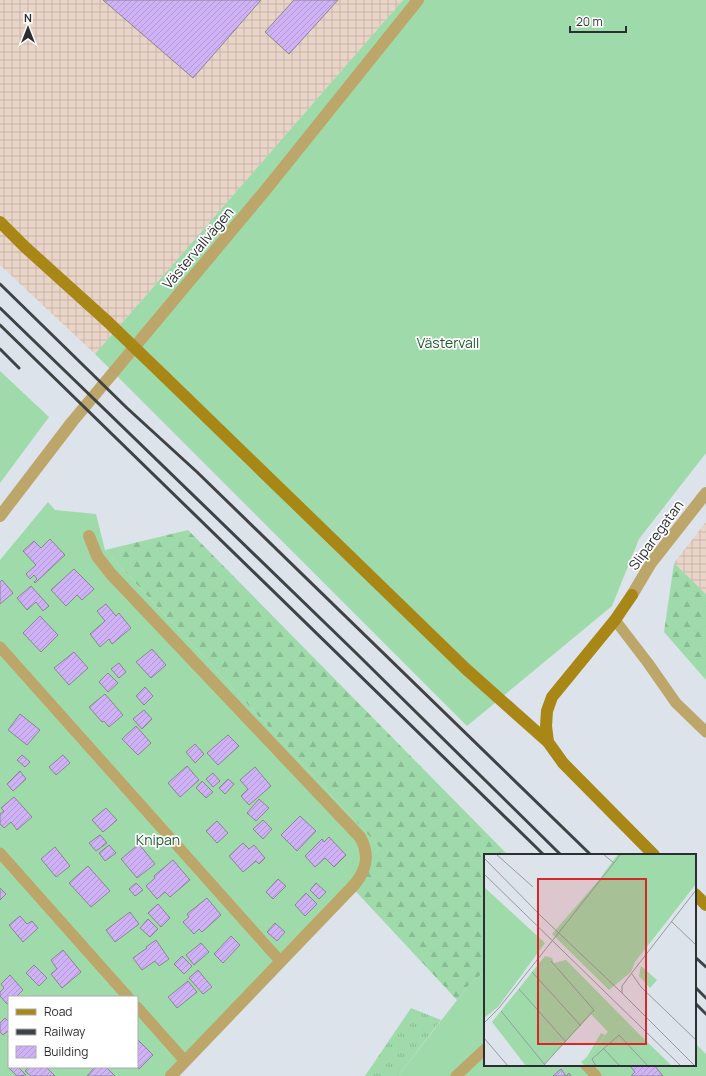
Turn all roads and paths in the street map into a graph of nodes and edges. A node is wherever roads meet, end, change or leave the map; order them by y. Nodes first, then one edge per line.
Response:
1 (418, 0) edge
2 (0, 222) edge
3 (706, 493) edge
4 (0, 516) edge
5 (89, 536) dead end
6 (632, 595) joint
7 (615, 620) junction
8 (0, 648) edge
9 (706, 732) edge
10 (548, 742) junction
11 (0, 853) edge
12 (653, 854) edge
13 (696, 895) edge
14 (706, 905) edge
15 (281, 962) junction
16 (127, 996) edge
17 (138, 1008) edge
18 (484, 1050) edge
19 (185, 1061) junction
20 (587, 1066) edge
21 (171, 1076) edge
22 (456, 1076) edge
23 (596, 1076) edge

1 - 4 street, Västervallvägen
2 - 10 main road, bridge
3 - 6 street, Sliparegatan
5 - 15 street
6 - 7 main road
7 - 9 lane
7 - 10 main road
8 - 15 lane
10 - 12 main road
11 - 16 lane
13 - 14 main road
15 - 19 street
17 - 19 lane
18 - 22 lane
19 - 21 street
20 - 23 lane

